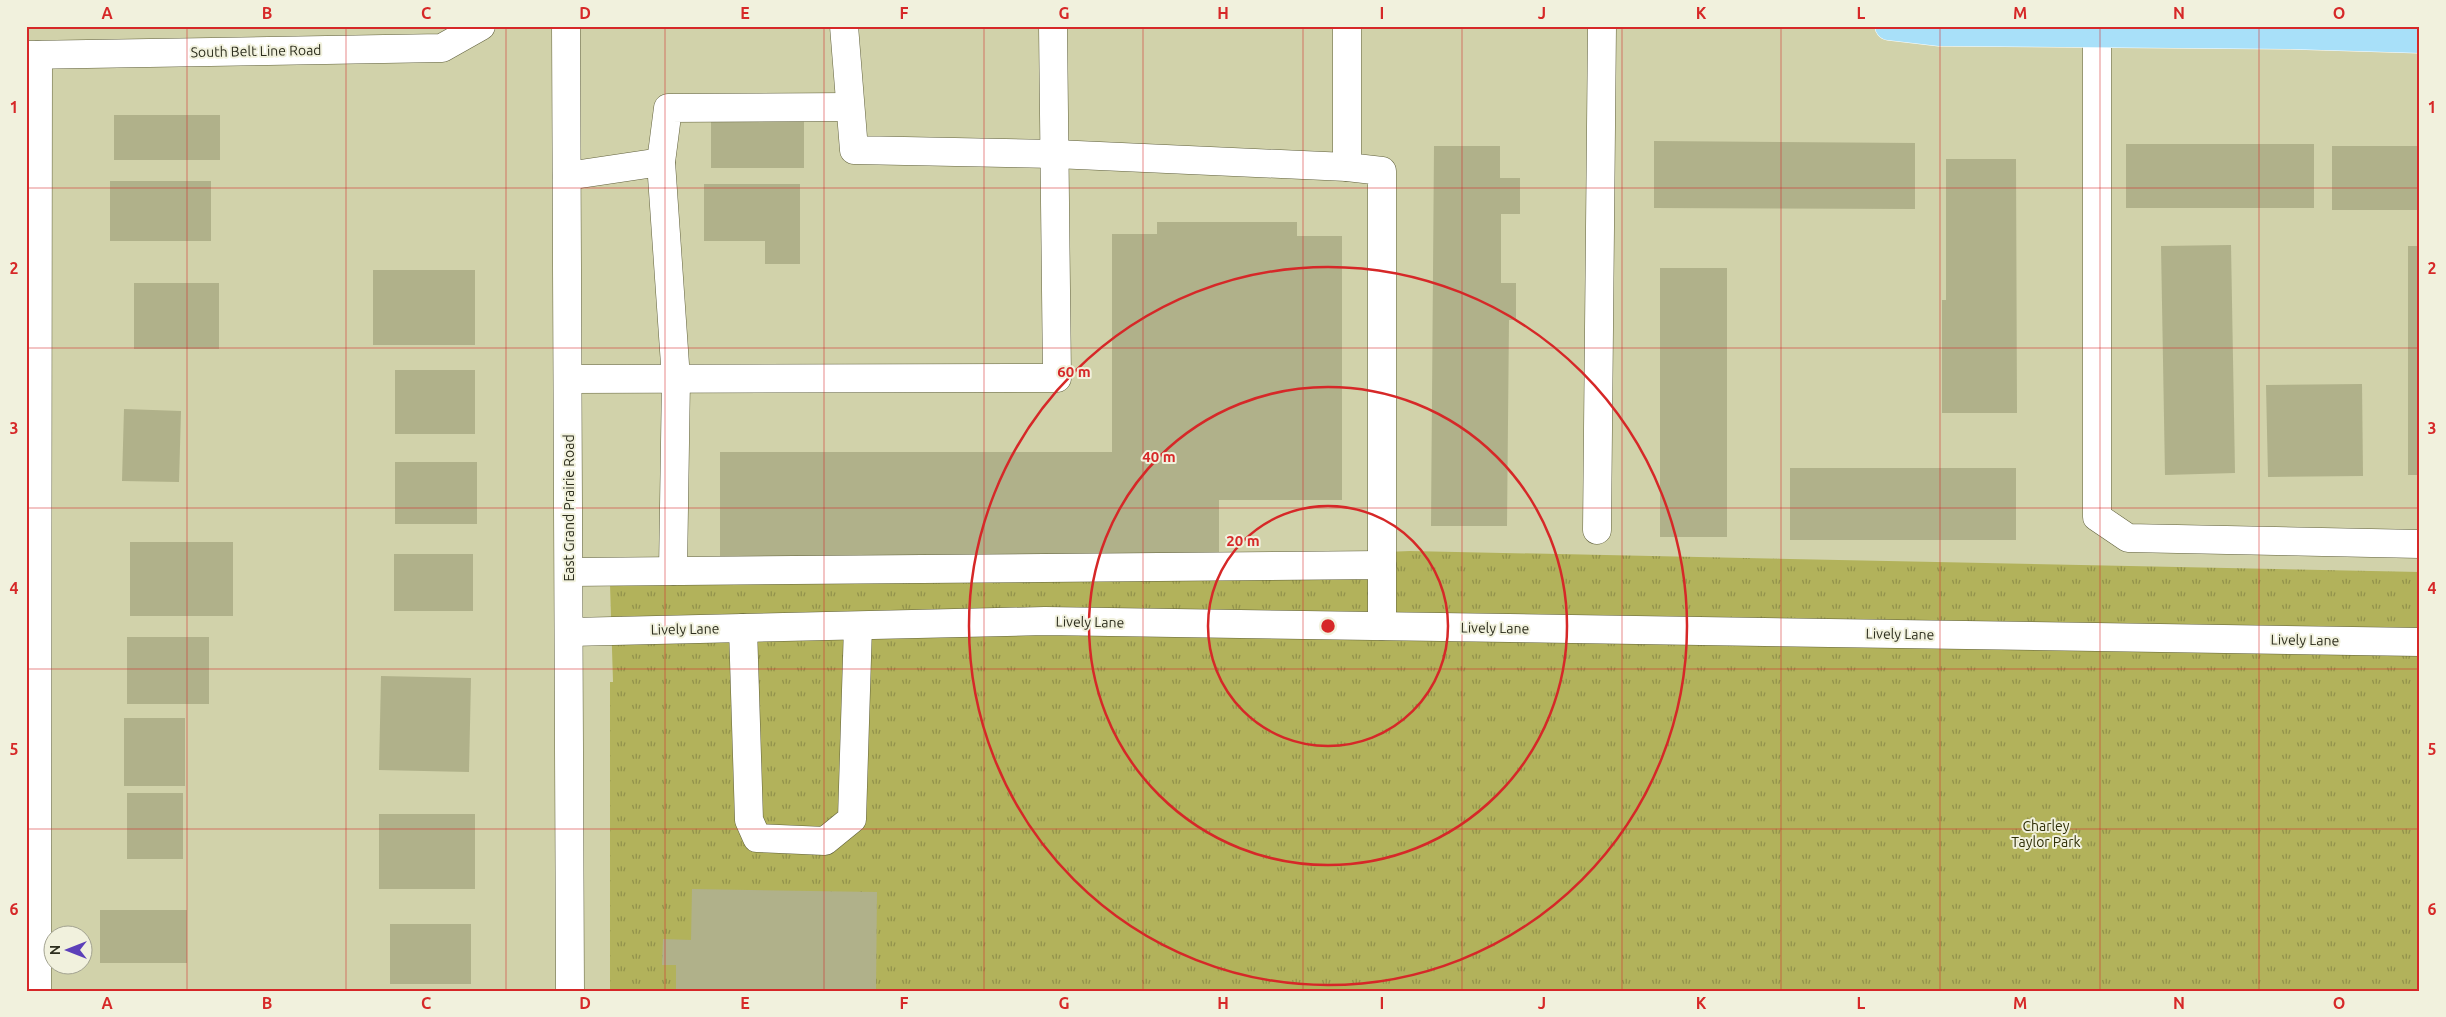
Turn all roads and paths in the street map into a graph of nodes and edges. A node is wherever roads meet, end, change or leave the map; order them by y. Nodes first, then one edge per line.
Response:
1 (481, 26) edge
2 (566, 26) edge
3 (844, 26) edge
4 (1053, 26) edge
5 (1347, 26) edge
6 (1602, 26) edge
7 (1889, 26) edge
8 (2170, 31) edge
9 (2097, 33) junction
10 (2420, 39) edge
11 (32, 55) edge
12 (850, 107) junction
13 (1055, 154) junction
14 (661, 162) junction
15 (1347, 167) junction
16 (567, 176) junction
17 (568, 379) junction
18 (676, 379) junction
19 (1597, 530) dead end
20 (2420, 544) edge
21 (1382, 565) junction
22 (673, 571) junction
23 (570, 572) junction
24 (858, 626) junction
25 (1382, 626) junction
26 (743, 628) junction
27 (570, 632) junction
28 (2420, 642) edge
29 (38, 991) edge
30 (570, 991) edge

1 - 11 street, South Belt Line Road
2 - 16 street, East Grand Prairie Road
3 - 12 street
4 - 13 street
5 - 15 street
6 - 19 street
7 - 9 main road
8 - 9 main road
8 - 10 main road
9 - 20 street
11 - 29 street
12 - 13 street
12 - 14 street
13 - 15 street
13 - 18 street
14 - 16 street
14 - 18 street
15 - 21 street
16 - 17 street, East Grand Prairie Road
17 - 18 street
17 - 23 street, East Grand Prairie Road
18 - 22 street
21 - 22 street
21 - 25 street
22 - 23 street
23 - 27 street, East Grand Prairie Road
24 - 25 street, Lively Lane
24 - 26 street, Lively Lane
24 - 26 street
25 - 28 street, Lively Lane
26 - 27 street, Lively Lane
27 - 30 street, East Grand Prairie Road

